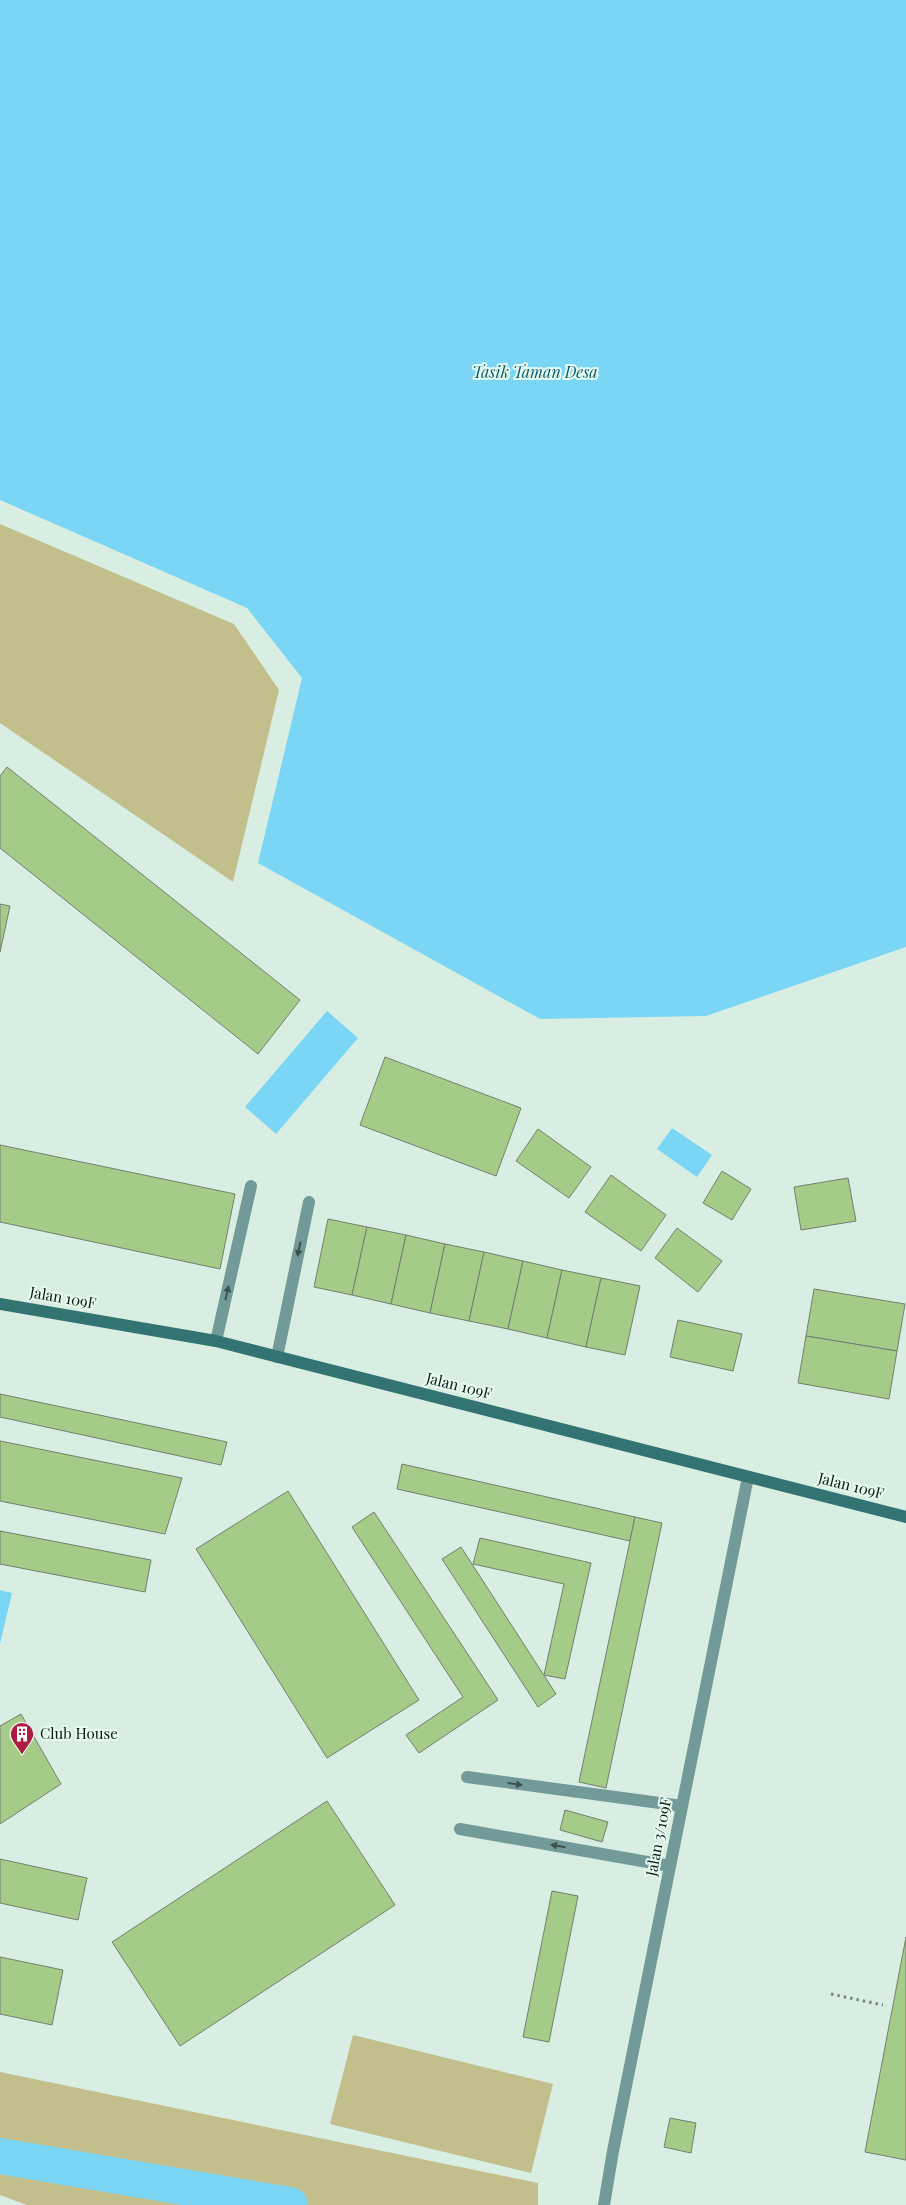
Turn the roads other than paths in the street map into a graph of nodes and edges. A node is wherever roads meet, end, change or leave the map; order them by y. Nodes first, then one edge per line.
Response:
1 (252, 1186) dead end
2 (309, 1202) dead end
3 (0, 1304) edge
4 (216, 1341) junction
5 (277, 1357) junction
6 (748, 1477) junction
7 (906, 1517) edge
8 (467, 1777) dead end
9 (682, 1806) junction
10 (460, 1829) dead end
11 (670, 1866) junction
12 (604, 2205) edge

4 -> 1 street
2 -> 5 street
3 - 4 street, Jalan 109F
4 - 5 street, Jalan 109F
5 - 6 street, Jalan 109F
6 - 7 street, Jalan 109F
6 - 9 street, Jalan 3/109F
8 -> 9 street
9 - 11 street, Jalan 3/109F
11 -> 10 street
11 - 12 street, Jalan 3/109F

